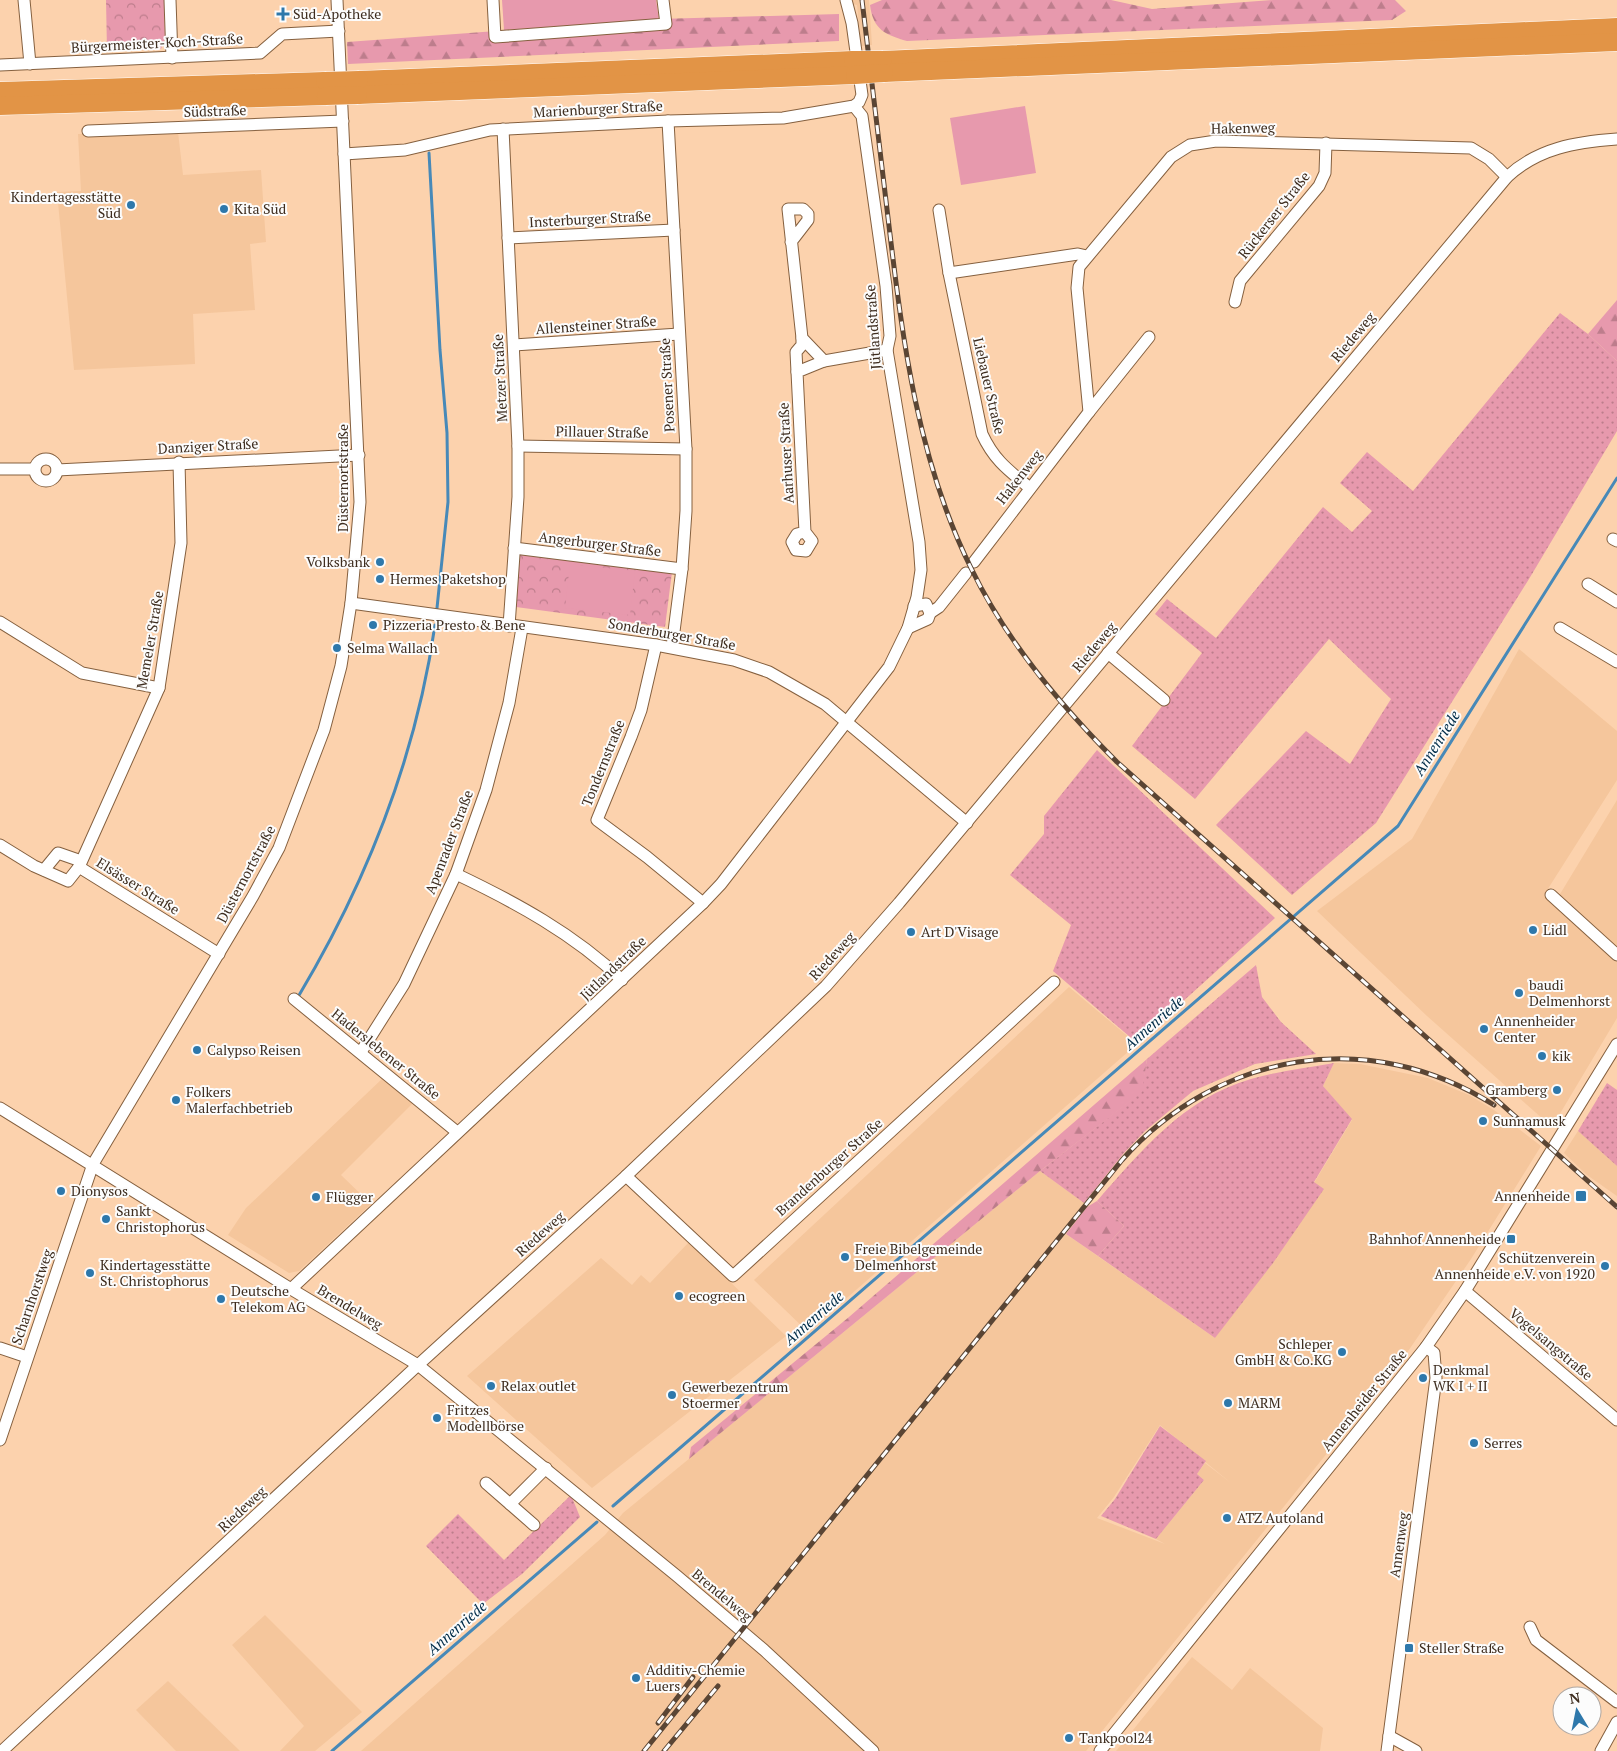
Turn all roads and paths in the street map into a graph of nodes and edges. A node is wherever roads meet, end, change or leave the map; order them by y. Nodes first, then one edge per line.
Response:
1 (24, 0) edge
2 (170, 0) edge
3 (337, 0) edge
4 (493, 0) edge
5 (663, 0) edge
6 (846, 0) edge
7 (1617, 27) edge
8 (338, 31) junction
9 (1617, 42) edge
10 (172, 58) junction
11 (30, 64) junction
12 (0, 65) edge
13 (884, 66) junction
14 (325, 88) junction
15 (0, 90) edge
16 (0, 106) edge
17 (854, 106) junction
18 (668, 120) junction
19 (343, 121) junction
20 (503, 129) junction
21 (88, 131) dead end
22 (1617, 139) edge
23 (1326, 143) junction
24 (344, 154) junction
25 (1507, 177) junction
26 (939, 210) dead end
27 (674, 230) junction
28 (508, 238) junction
29 (791, 242) dead end
30 (1087, 256) junction
31 (949, 274) junction
32 (1235, 302) dead end
33 (680, 334) junction
34 (1149, 337) dead end
35 (802, 338) junction
36 (514, 345) junction
37 (887, 350) junction
38 (824, 361) junction
39 (797, 372) junction
40 (1089, 412) junction
41 (518, 446) junction
42 (686, 449) junction
43 (359, 455) junction
44 (179, 462) junction
45 (0, 469) edge
46 (34, 469) junction
47 (57, 470) junction
48 (1030, 488) junction
49 (805, 532) dead end
50 (514, 548) junction
51 (974, 562) dead end
52 (682, 569) junction
53 (966, 573) dead end
54 (1588, 584) dead end
55 (1617, 602) edge
56 (351, 603) junction
57 (914, 606) junction
58 (930, 613) junction
59 (0, 622) edge
60 (509, 626) junction
61 (522, 628) junction
62 (908, 628) junction
63 (1560, 628) dead end
64 (656, 645) junction
65 (672, 647) junction
66 (1108, 653) junction
67 (1617, 662) edge
68 (159, 688) junction
69 (1164, 700) dead end
70 (846, 722) junction
71 (967, 823) junction
72 (0, 845) edge
73 (80, 864) junction
74 (44, 870) junction
75 (456, 874) junction
76 (1551, 895) dead end
77 (703, 903) junction
78 (219, 954) junction
79 (1617, 955) edge
80 (622, 980) junction
81 (1054, 982) dead end
82 (294, 999) dead end
83 (1617, 1044) edge
84 (361, 1052) junction
85 (0, 1108) edge
86 (457, 1132) junction
87 (92, 1164) junction
88 (626, 1176) junction
89 (291, 1289) junction
90 (1465, 1291) junction
91 (1426, 1347) junction
92 (0, 1348) edge
93 (27, 1357) junction
94 (418, 1365) junction
95 (3, 1419) edge
96 (1617, 1420) edge
97 (0, 1440) edge
98 (546, 1468) junction
99 (486, 1482) dead end
100 (510, 1504) junction
101 (534, 1525) dead end
102 (1530, 1627) dead end
103 (1617, 1702) edge
104 (1617, 1722) edge
105 (1389, 1736) junction
106 (2, 1751) edge
107 (873, 1751) edge
108 (1100, 1751) edge
109 (1387, 1751) edge
110 (1416, 1751) edge
111 (1601, 1751) edge

1 - 11 street
2 - 10 street
3 - 8 street, Düsternortstraße
4 - 5 street
6 - 17 street
7 - 13 highway
8 - 10 street, Bürgermeister-Koch-Straße
8 - 19 street, Düsternortstraße
9 - 13 highway
10 - 11 street, Bürgermeister-Koch-Straße
11 - 12 street, Bürgermeister-Koch-Straße
13 - 14 highway, bridge
14 - 15 highway
14 - 16 highway
17 - 18 street, Marienburger Straße
17 - 37 street, Jütlandstraße
18 - 20 street, Marienburger Straße
18 - 27 street, Posener Straße
19 - 21 street, Südstraße
19 - 24 street, Düsternortstraße
20 - 24 street, Marienburger Straße
20 - 28 street, Metzer Straße
22 - 25 street, Riedeweg
23 - 25 street, Hakenweg
23 - 30 street, Hakenweg
23 - 32 street, Rückerser Straße
24 - 43 street, Düsternortstraße
25 - 66 street, Riedeweg
26 - 31 street, Liebauer Straße
27 - 28 street, Insterburger Straße
27 - 33 street, Posener Straße
28 - 36 street, Metzer Straße
29 - 35 street, Aarhuser Straße
30 - 31 street
30 - 40 street, Hakenweg
31 - 48 street, Liebauer Straße
33 - 36 street, Allensteiner Straße
33 - 42 street, Posener Straße
34 - 40 street, Hakenweg
35 - 38 street
35 - 39 street, Aarhuser Straße
36 - 41 street, Metzer Straße
37 - 38 street
37 - 57 street, Jütlandstraße
38 - 39 street
39 - 49 street, Aarhuser Straße
40 - 48 street, Hakenweg
41 - 42 street, Pillauer Straße
41 - 50 street, Metzer Straße
42 - 52 street, Posener Straße
43 - 44 street, Danziger Straße
43 - 56 street, Düsternortstraße
44 - 47 street, Danziger Straße
44 - 68 street, Memeler Straße
45 - 46 street, Danziger Straße
46 - 47 street, Danziger Straße
46 - 47 street, Danziger Straße
48 - 51 street, Hakenweg
50 - 52 street, Angerburger Straße
50 - 60 street, Metzer Straße
52 - 65 street, Posener Straße
53 - 58 street
54 - 55 street
56 - 60 street, Sonderburger Straße
56 - 78 street, Düsternortstraße
57 - 58 street
57 - 62 street, Jütlandstraße
58 - 62 street
59 - 68 street
60 - 61 street, Sonderburger Straße
61 - 64 street, Sonderburger Straße
61 - 75 street, Apenrader Straße
62 - 70 street, Jütlandstraße
63 - 67 street
64 - 65 street, Sonderburger Straße
64 - 77 street, Tondernstraße
65 - 70 street, Sonderburger Straße
66 - 69 street
66 - 71 street, Riedeweg
68 - 73 street, Memeler Straße
70 - 71 street, Sonderburger Straße
70 - 77 street, Jütlandstraße
71 - 88 street, Riedeweg
72 - 74 street, Elsässer Straße
73 - 74 street, Elsässer Straße
73 - 74 street, Elsässer Straße
73 - 78 street, Elsässer Straße
75 - 80 street
75 - 84 street, Apenrader Straße
76 - 79 street
77 - 80 street, Jütlandstraße
78 - 87 street, Düsternortstraße
80 - 86 street, Jütlandstraße
81 - 88 street, Brandenburger Straße
82 - 84 street, Haderslebener Straße
83 - 90 street, Annenheider Straße
84 - 86 street, Haderslebener Straße
85 - 87 street, Brendelweg
86 - 89 street, Jütlandstraße
87 - 89 street, Brendelweg
87 - 93 street, Scharnhorstweg
88 - 94 street, Riedeweg
89 - 94 street, Brendelweg
90 - 91 street, Annenheider Straße
90 - 96 street, Vogelsangstraße
91 - 105 street, Annenweg
91 - 108 street, Annenheider Straße
92 - 93 street
93 - 95 street, Scharnhorstweg
94 - 98 street, Brendelweg
94 - 106 street, Riedeweg
95 - 97 street, Scharnhorstweg
98 - 100 street
98 - 107 street, Brendelweg
99 - 100 street
100 - 101 street
102 - 103 street
104 - 111 street
105 - 109 street, Annenweg
105 - 110 street

